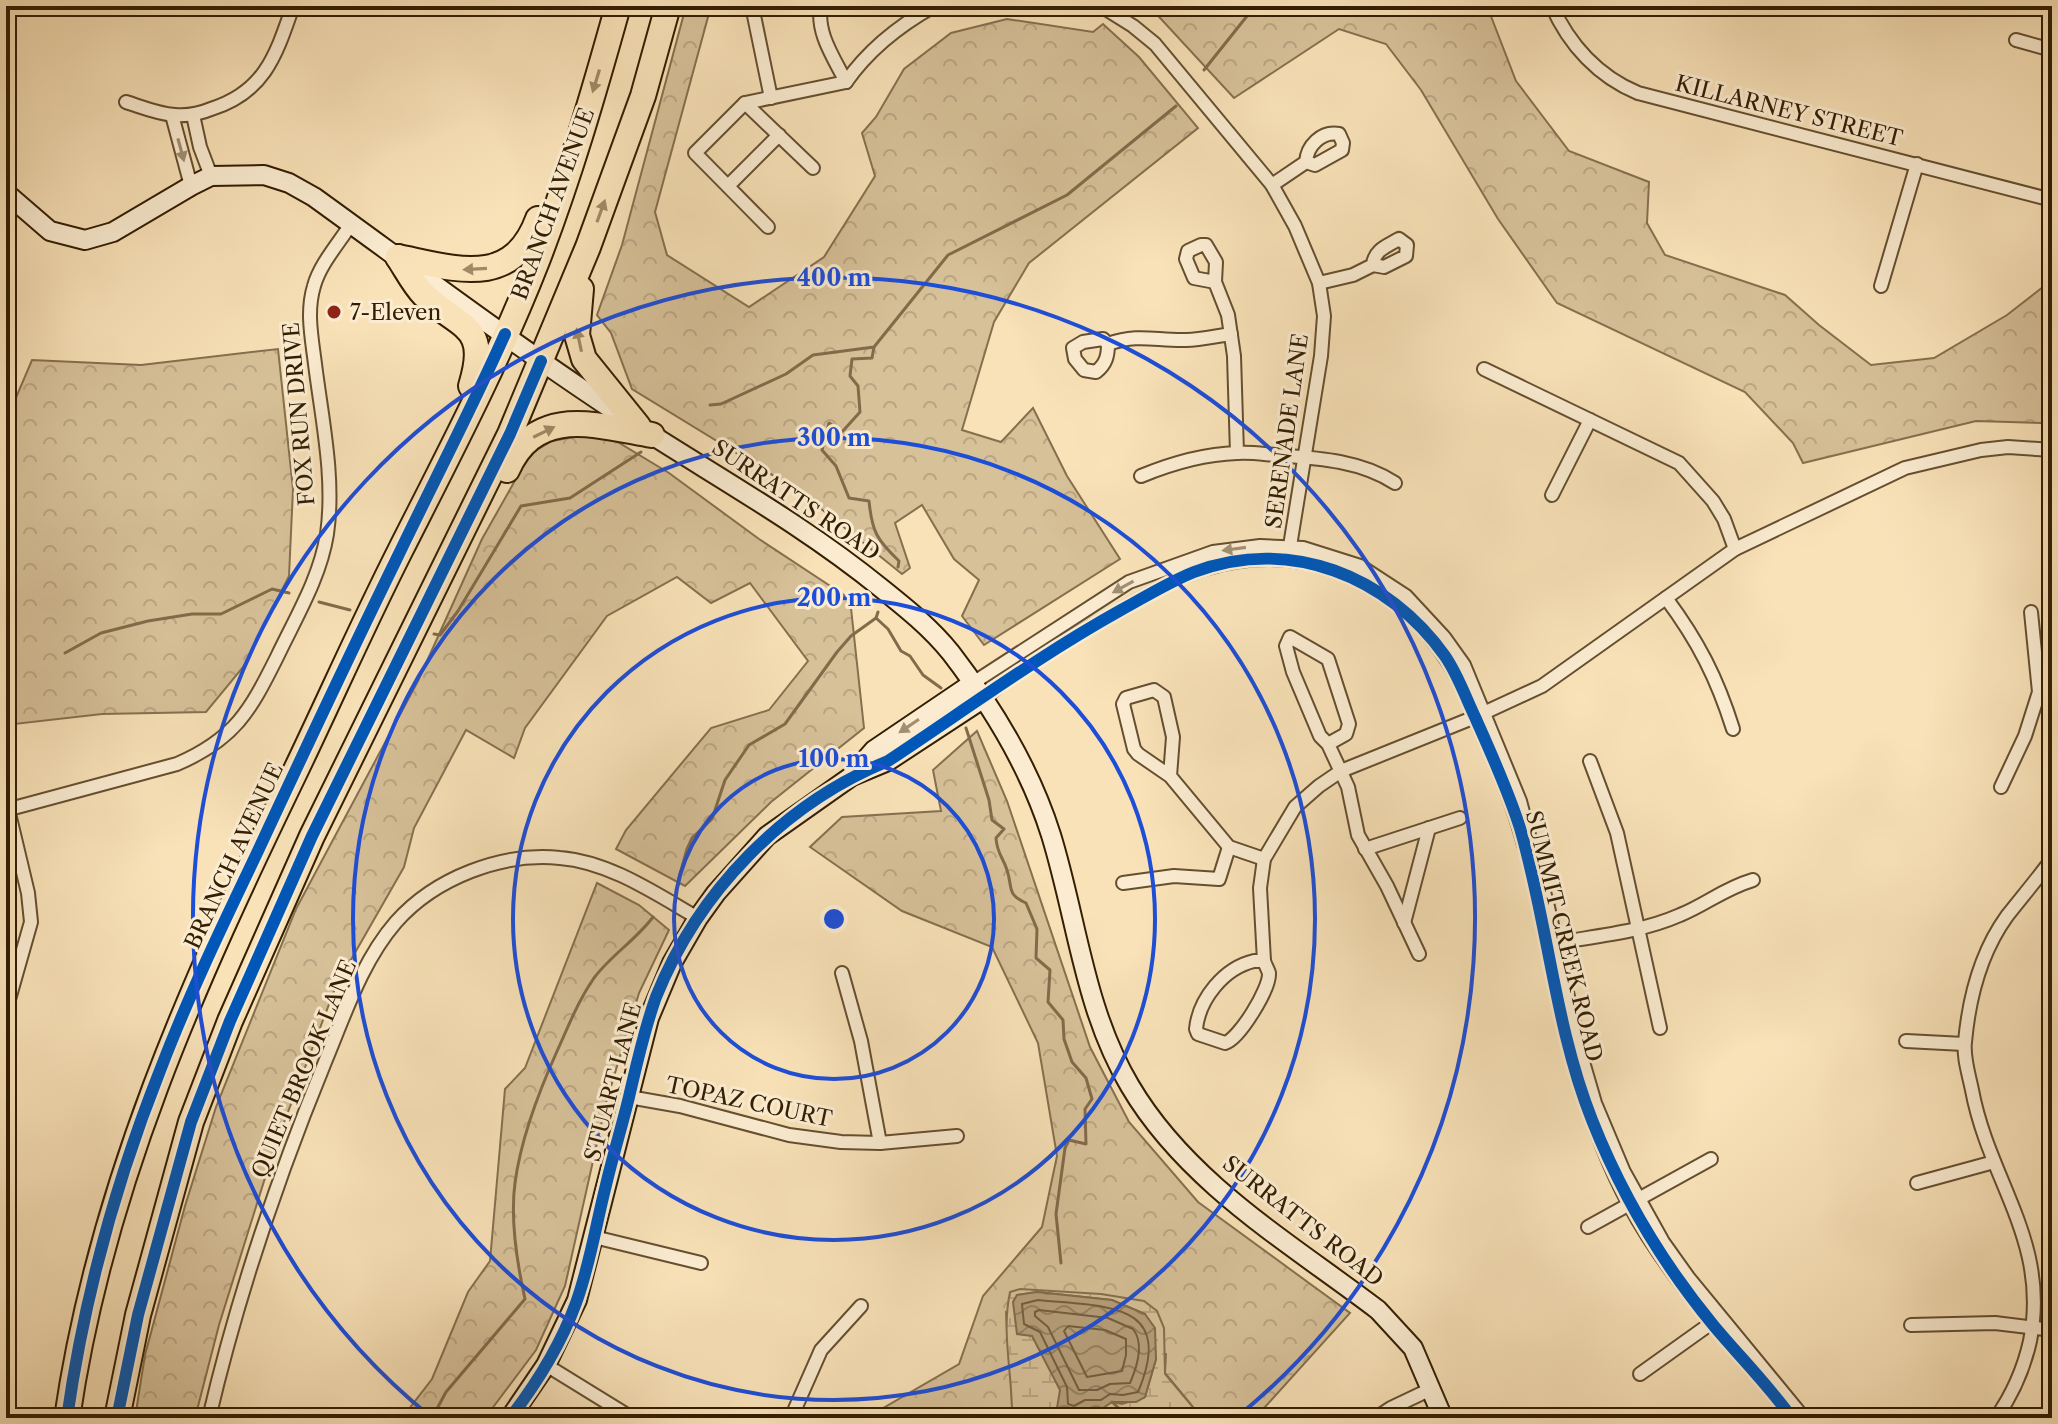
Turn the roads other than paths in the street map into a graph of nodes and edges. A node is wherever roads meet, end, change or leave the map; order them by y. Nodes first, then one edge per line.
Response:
1 (293, 6) edge
2 (618, 6) edge
3 (668, 6) edge
4 (752, 6) edge
5 (821, 6) edge
6 (934, 6) edge
7 (1101, 6) edge
8 (1552, 6) edge
9 (2016, 40) dead end
10 (2052, 50) edge
11 (846, 82) junction
12 (771, 98) junction
13 (126, 102) dead end
14 (745, 103) junction
15 (172, 115) junction
16 (193, 115) junction
17 (779, 135) junction
18 (573, 156) junction
19 (1306, 162) dead end
20 (1917, 164) junction
21 (813, 168) dead end
22 (211, 176) junction
23 (1272, 185) junction
24 (191, 186) junction
25 (728, 186) junction
26 (6, 193) edge
27 (2052, 200) edge
28 (351, 224) junction
29 (768, 227) dead end
30 (588, 247) junction
31 (398, 257) junction
32 (1373, 265) dead end
33 (1215, 282) dead end
34 (1319, 283) junction
35 (1881, 286) dead end
36 (505, 334) junction
37 (1231, 334) junction
38 (1108, 344) dead end
39 (541, 361) junction
40 (1484, 369) dead end
41 (1590, 420) junction
42 (645, 430) junction
43 (452, 450) junction
44 (2052, 450) edge
45 (1237, 453) junction
46 (1305, 457) junction
47 (1141, 476) dead end
48 (1395, 483) dead end
49 (1552, 495) dead end
50 (1735, 549) junction
51 (1289, 553) junction
52 (1666, 598) junction
53 (2031, 612) dead end
54 (410, 632) junction
55 (978, 690) junction
56 (2039, 692) junction
57 (2052, 696) edge
58 (1480, 714) junction
59 (1733, 729) dead end
60 (1328, 744) junction
61 (1590, 761) dead end
62 (1341, 771) junction
63 (1170, 776) junction
64 (2001, 787) dead end
65 (7, 810) edge
66 (1460, 818) dead end
67 (1429, 828) junction
68 (1229, 847) junction
69 (1365, 849) junction
70 (1264, 859) junction
71 (2052, 859) edge
72 (1753, 880) dead end
73 (1123, 883) dead end
74 (698, 918) junction
75 (1404, 923) junction
76 (1638, 929) junction
77 (1552, 944) junction
78 (1419, 954) dead end
79 (1264, 961) junction
80 (842, 973) dead end
81 (6, 1010) edge
82 (1660, 1028) dead end
83 (1906, 1041) dead end
84 (1964, 1044) junction
85 (629, 1097) junction
86 (957, 1136) dead end
87 (880, 1143) junction
88 (1711, 1159) dead end
89 (1994, 1162) junction
90 (1917, 1183) dead end
91 (1633, 1202) junction
92 (1588, 1227) dead end
93 (594, 1237) junction
94 (701, 1263) dead end
95 (861, 1306) dead end
96 (1716, 1320) junction
97 (1911, 1325) dead end
98 (2032, 1327) junction
99 (2052, 1330) edge
100 (546, 1365) junction
101 (1640, 1374) dead end
102 (1431, 1389) junction
103 (1999, 1417) edge
104 (67, 1418) edge
105 (117, 1418) edge
106 (209, 1418) edge
107 (510, 1418) edge
108 (632, 1418) edge
109 (791, 1418) edge
110 (1376, 1418) edge
111 (1443, 1418) edge
112 (1792, 1418) edge
113 (1804, 1418) edge

1 - 16 street
2 -> 18 highway, BRANCH AVENUE
30 -> 3 highway, BRANCH AVENUE
4 - 12 street
5 - 11 street
6 - 11 street
7 - 23 street, SERENADE LANE
8 - 20 street, KILLARNEY STREET
9 - 10 street
11 - 12 street
12 - 14 street
13 - 15 street
14 - 17 street
14 - 25 street
15 - 16 street
15 -> 24 street
16 - 22 street
17 - 21 street
17 - 25 street
18 -> 31 highway
18 - 36 highway, BRANCH AVENUE
19 - 23 street
20 - 27 street, KILLARNEY STREET
20 - 35 street
22 - 24 street, SURRATTS ROAD
22 - 28 street, SURRATTS ROAD
23 - 34 street, SERENADE LANE
24 - 26 street, SURRATTS ROAD
25 - 29 street
28 - 31 street, SURRATTS ROAD
28 - 65 street, FOX RUN DRIVE
30 - 39 highway, BRANCH AVENUE
42 -> 30 highway
31 - 36 street, SURRATTS ROAD
31 - 43 highway
32 - 34 street
33 - 37 street
34 - 46 street, SERENADE LANE
36 - 39 street, SURRATTS ROAD
36 - 43 highway, BRANCH AVENUE
37 - 38 street
37 - 45 street
39 - 42 street, SURRATTS ROAD
39 - 54 highway, BRANCH AVENUE
40 - 41 street
41 - 49 street
41 - 50 street
54 -> 42 highway
42 - 55 street, SURRATTS ROAD
43 - 104 highway, BRANCH AVENUE
44 - 50 street
45 - 46 street
45 - 47 street
46 - 48 street
46 - 51 street, SERENADE LANE
50 - 52 street
51 - 55 street, SUMMIT CREEK ROAD
51 -> 55 street, SUMMIT CREEK ROAD
51 - 58 street, SUMMIT CREEK ROAD
52 - 58 street
52 - 59 street
53 - 56 street
54 - 105 highway, BRANCH AVENUE
55 - 74 street, STUART LANE
55 - 102 street, SURRATTS ROAD
56 - 57 street
56 - 64 street
58 - 62 street
58 - 77 street, SUMMIT CREEK ROAD
60 - 60 street
60 - 62 street
61 - 76 street
62 - 69 street
62 - 70 street
63 - 63 street
63 - 68 street
65 - 81 street
66 - 67 street
67 - 69 street
67 - 75 street
68 - 70 street
68 - 73 street
69 - 75 street
70 - 79 street
71 - 84 street
72 - 76 street
74 - 85 street, STUART LANE
74 - 106 street, QUIET BROOK LANE
75 - 78 street
76 - 77 street
76 - 82 street
77 - 91 street, SUMMIT CREEK ROAD
79 - 79 street
80 - 87 street
83 - 84 street
84 - 89 street
85 - 87 street, TOPAZ COURT
85 - 93 street, STUART LANE
86 - 87 street, TOPAZ COURT
88 - 91 street
89 - 90 street
89 - 98 street
91 - 92 street
91 - 96 street, SUMMIT CREEK ROAD
93 - 94 street
93 - 100 street, STUART LANE
95 - 109 street
96 - 101 street
96 - 112 street, SUMMIT CREEK ROAD
96 - 113 street, SUMMIT CREEK ROAD
97 - 98 street
98 - 99 street
98 - 103 street
100 - 107 street, STUART LANE
100 - 108 street
102 - 110 street
102 - 111 street, SURRATTS ROAD

